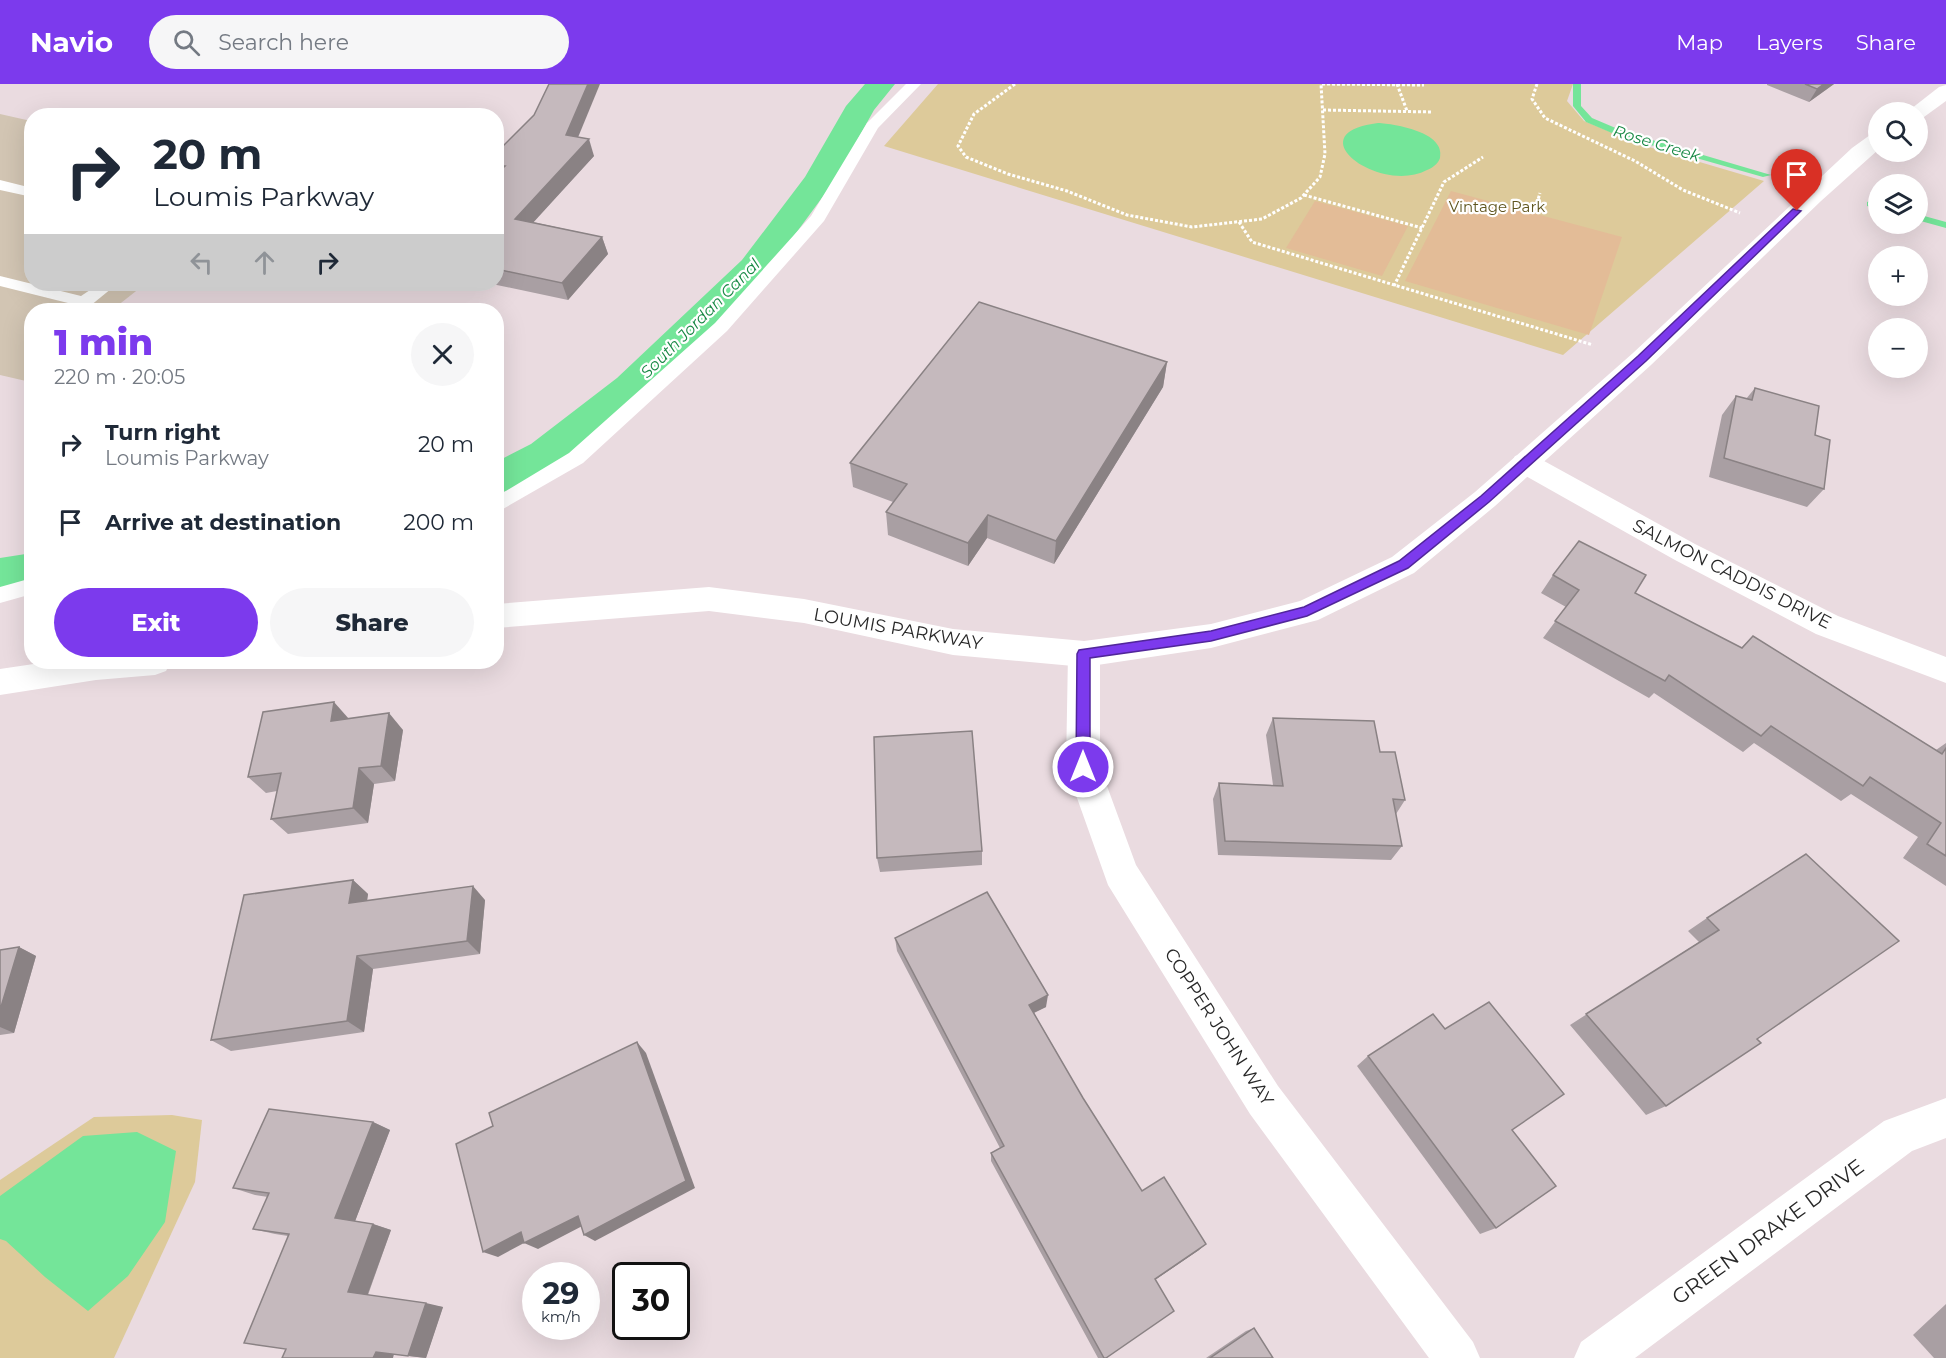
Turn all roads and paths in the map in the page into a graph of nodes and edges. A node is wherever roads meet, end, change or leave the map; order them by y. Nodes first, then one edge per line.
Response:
1 (914, 84) edge
2 (1015, 84) edge
3 (1322, 84) edge
4 (1397, 84) edge
5 (1537, 84) edge
6 (1424, 85) edge
7 (1943, 97) edge
8 (1928, 106) edge
9 (1323, 110) junction
10 (1407, 111) junction
11 (1433, 112) dead end
12 (1868, 147) edge
13 (1483, 158) dead end
14 (0, 185) edge
15 (24, 191) edge
16 (1540, 193) dead end
17 (1304, 195) junction
18 (1534, 213) dead end
19 (1740, 213) dead end
20 (1239, 222) junction
21 (1422, 228) junction
22 (0, 281) edge
23 (1394, 286) junction
24 (24, 287) edge
25 (40, 291) edge
26 (99, 291) edge
27 (1593, 345) dead end
28 (1525, 463) junction
29 (504, 501) edge
30 (24, 588) edge
31 (0, 595) edge
32 (504, 615) edge
33 (1084, 654) junction
34 (101, 669) edge
35 (1946, 670) edge
36 (0, 682) edge
37 (1946, 1118) edge
38 (1457, 1358) edge
39 (1597, 1358) edge

1 - 29 lane
2 - 20 path
3 - 4 path
3 - 9 path
4 - 6 path
4 - 10 path
5 - 19 path
7 - 8 street
9 - 10 path
9 - 17 path
10 - 11 path
12 - 28 street, LOUMIS PARKWAY
13 - 21 path
14 - 15 lane
16 - 18 path
17 - 20 path
17 - 21 path
20 - 23 path
21 - 23 path
22 - 24 lane
23 - 27 path
25 - 26 lane
28 - 33 street, LOUMIS PARKWAY
28 - 35 street, SALMON CADDIS DRIVE
30 - 31 lane
32 - 33 street, LOUMIS PARKWAY
33 - 38 street, COPPER JOHN WAY
34 - 36 street
37 - 39 street, GREEN DRAKE DRIVE

